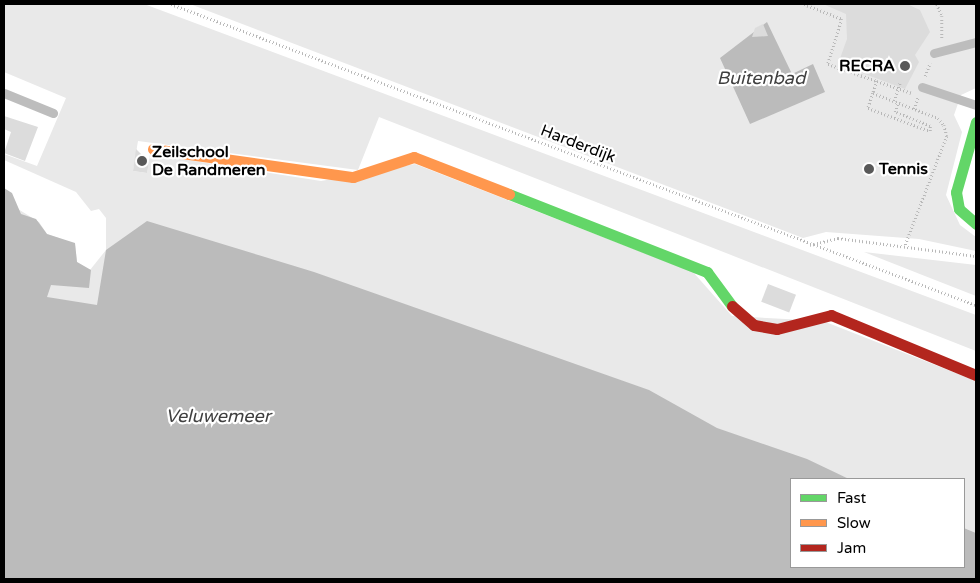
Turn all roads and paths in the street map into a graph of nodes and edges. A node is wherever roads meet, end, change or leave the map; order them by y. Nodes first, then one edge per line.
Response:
1 (171, 4) edge
2 (804, 4) edge
3 (937, 4) edge
4 (976, 42) edge
5 (937, 52) joint
6 (900, 82) dead end
7 (920, 91) joint
8 (4, 93) edge
9 (873, 93) junction
10 (894, 102) junction
11 (898, 103) junction
12 (976, 105) edge
13 (914, 109) junction
14 (53, 113) dead end
15 (976, 122) edge
16 (153, 149) dead end
17 (976, 224) edge
18 (810, 245) junction
19 (905, 246) junction
20 (976, 256) edge
21 (976, 305) edge
22 (976, 375) edge

1 - 18 path, Harderdijk
2 - 9 path
3 - 5 path
4 - 5 lane
6 - 10 path
7 - 12 lane
7 - 13 path
8 - 14 lane
9 - 10 path
9 - 11 path
10 - 11 path
11 - 13 path
13 - 19 path
15 - 17 street
16 - 22 street
18 - 19 path
18 - 21 path, Harderdijk
19 - 20 path

